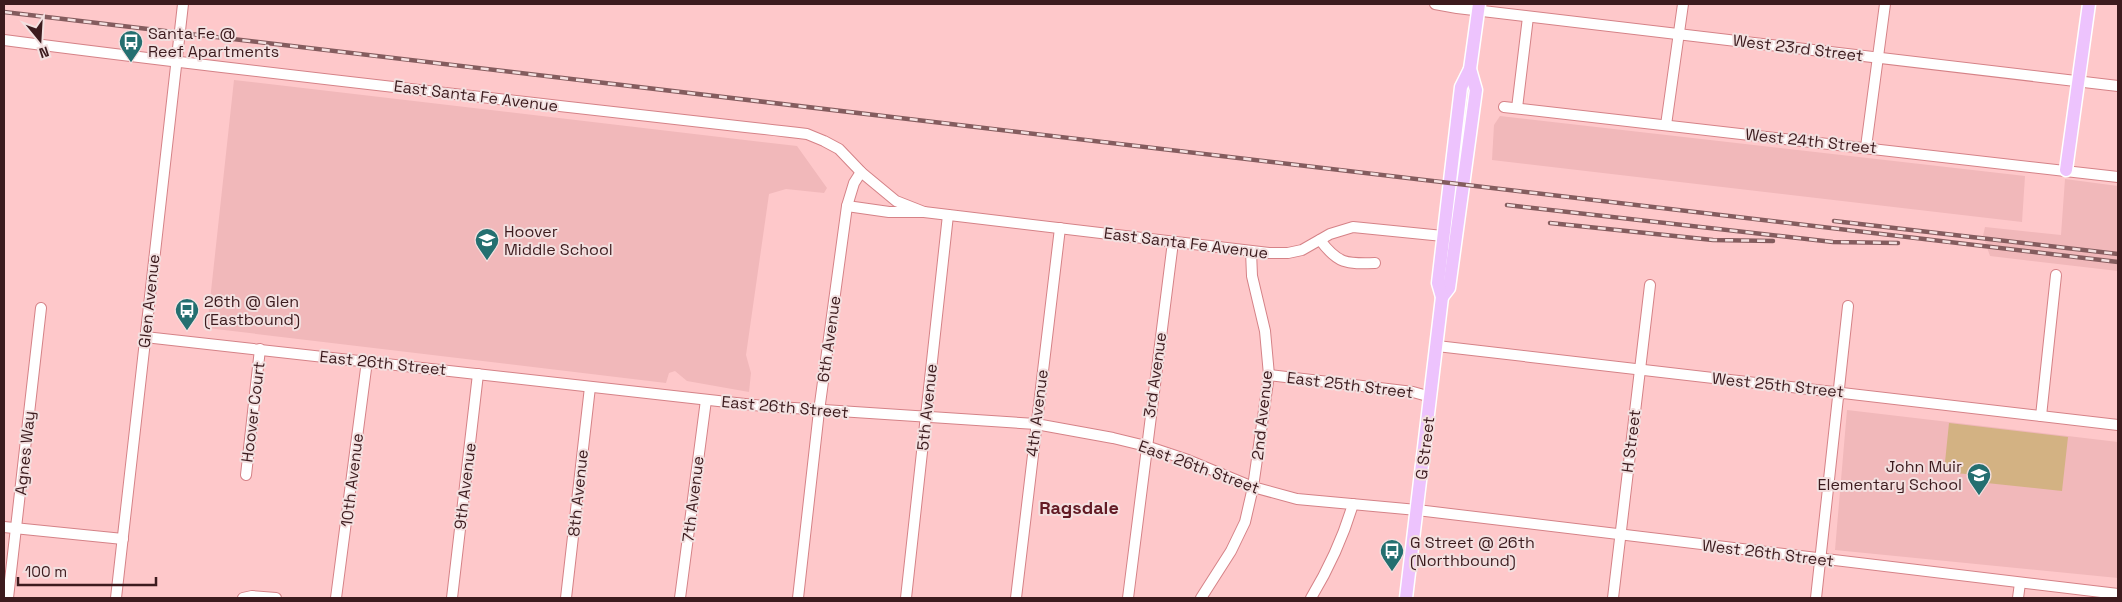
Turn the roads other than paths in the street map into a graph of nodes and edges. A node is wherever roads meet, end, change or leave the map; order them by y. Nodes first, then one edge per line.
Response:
1 (183, 4) edge
2 (1435, 4) edge
3 (1683, 4) edge
4 (1884, 4) edge
5 (2089, 4) edge
6 (1478, 7) edge
7 (1528, 17) junction
8 (1679, 34) junction
9 (4, 40) edge
10 (1877, 57) junction
11 (176, 63) junction
12 (1470, 69) junction
13 (2078, 82) junction
14 (2118, 86) edge
15 (1504, 107) dead end
16 (1518, 108) junction
17 (1666, 125) junction
18 (1866, 147) junction
19 (2066, 170) junction
20 (861, 172) junction
21 (2118, 177) edge
22 (847, 206) junction
23 (924, 212) junction
24 (948, 215) junction
25 (1060, 228) junction
26 (1443, 236) junction
27 (1320, 240) junction
28 (1173, 242) junction
29 (1251, 251) junction
30 (1375, 263) dead end
31 (2056, 275) dead end
32 (1650, 285) dead end
33 (1442, 297) junction
34 (1848, 306) dead end
35 (41, 308) dead end
36 (145, 337) junction
37 (1437, 346) junction
38 (260, 350) junction
39 (367, 362) junction
40 (1639, 370) junction
41 (478, 374) junction
42 (1269, 374) junction
43 (590, 387) junction
44 (1840, 392) junction
45 (1431, 397) junction
46 (706, 400) junction
47 (819, 411) junction
48 (925, 416) junction
49 (2041, 416) junction
50 (1036, 424) junction
51 (2118, 425) edge
52 (1146, 446) junction
53 (246, 475) dead end
54 (1253, 487) junction
55 (1353, 504) junction
56 (1417, 510) junction
57 (4, 527) edge
58 (16, 528) junction
59 (1620, 536) junction
60 (123, 539) junction
61 (1821, 559) junction
62 (2020, 583) junction
63 (2118, 594) edge
64 (8, 598) edge
65 (116, 598) edge
66 (243, 598) edge
67 (276, 598) edge
68 (336, 598) edge
69 (452, 598) edge
70 (566, 598) edge
71 (680, 598) edge
72 (798, 598) edge
73 (906, 598) edge
74 (1016, 598) edge
75 (1128, 598) edge
76 (1201, 598) edge
77 (1311, 598) edge
78 (1406, 598) edge
79 (1613, 598) edge
80 (1816, 598) edge
81 (2018, 598) edge

1 - 11 street, Glen Avenue
2 - 6 street, West 23rd Street
3 - 8 street
4 - 10 street
5 - 13 main road
6 - 7 street, West 23rd Street
6 - 12 main road, G Street
7 - 8 street, West 23rd Street
7 - 16 street
8 - 10 street, West 23rd Street
8 - 17 street
9 - 11 street, East Santa Fe Avenue
10 - 13 street, West 23rd Street
10 - 18 street
11 - 20 street, East Santa Fe Avenue
11 - 36 street, Glen Avenue
12 - 26 main road, G Street
12 - 33 main road, G Street
13 - 14 street, West 23rd Street
13 - 19 main road
15 - 16 street, West 24th Street
16 - 17 street, West 24th Street
17 - 18 street, West 24th Street
18 - 19 street, West 24th Street
19 - 21 street, West 24th Street
20 - 22 street, 6th Avenue
20 - 23 street, East Santa Fe Avenue
22 - 23 street, East Santa Fe Avenue
22 - 47 street, 6th Avenue
23 - 24 street, East Santa Fe Avenue
24 - 25 street, East Santa Fe Avenue
24 - 48 street, 5th Avenue
25 - 28 street, East Santa Fe Avenue
25 - 50 street, 4th Avenue
26 - 27 street, East Santa Fe Avenue
26 - 33 main road, G Street
27 - 29 street, East Santa Fe Avenue
27 - 30 street
28 - 29 street, East Santa Fe Avenue
28 - 52 street, 3rd Avenue
29 - 42 street, 2nd Avenue
31 - 49 street
32 - 40 street, H Street
33 - 37 main road, G Street
34 - 44 street
35 - 58 street, Agnes Way
36 - 38 street, East 26th Street
36 - 60 street, Glen Avenue
37 - 40 street, West 25th Street
37 - 45 main road, G Street
38 - 39 street, East 26th Street
38 - 53 street, Hoover Court
39 - 41 street, East 26th Street
39 - 68 street, 10th Avenue
40 - 44 street, West 25th Street
40 - 59 street, H Street
41 - 43 street, East 26th Street
41 - 69 street, 9th Avenue
42 - 45 street, East 25th Street
42 - 54 street, 2nd Avenue
43 - 46 street, East 26th Street
43 - 70 street, 8th Avenue
44 - 49 street, West 25th Street
44 - 61 street
45 - 56 main road, G Street
46 - 47 street, East 26th Street
46 - 71 street, 7th Avenue
47 - 48 street, East 26th Street
47 - 72 street, 6th Avenue
48 - 50 street, East 26th Street
48 - 73 street, 5th Avenue
49 - 51 street, West 25th Street
50 - 52 street, East 26th Street
50 - 74 street, 4th Avenue
52 - 54 street, East 26th Street
52 - 75 street, 3rd Avenue
54 - 55 street, East 26th Street
54 - 76 street, 2nd Avenue
55 - 56 street, East 26th Street
55 - 77 street
56 - 59 street, West 26th Street
56 - 78 main road, G Street
57 - 58 street
58 - 60 street
58 - 64 street, Agnes Way
59 - 61 street, West 26th Street
59 - 79 street, H Street
60 - 65 street, Glen Avenue
61 - 62 street, West 26th Street
61 - 80 street
62 - 63 street, West 26th Street
62 - 81 street
66 - 67 street

